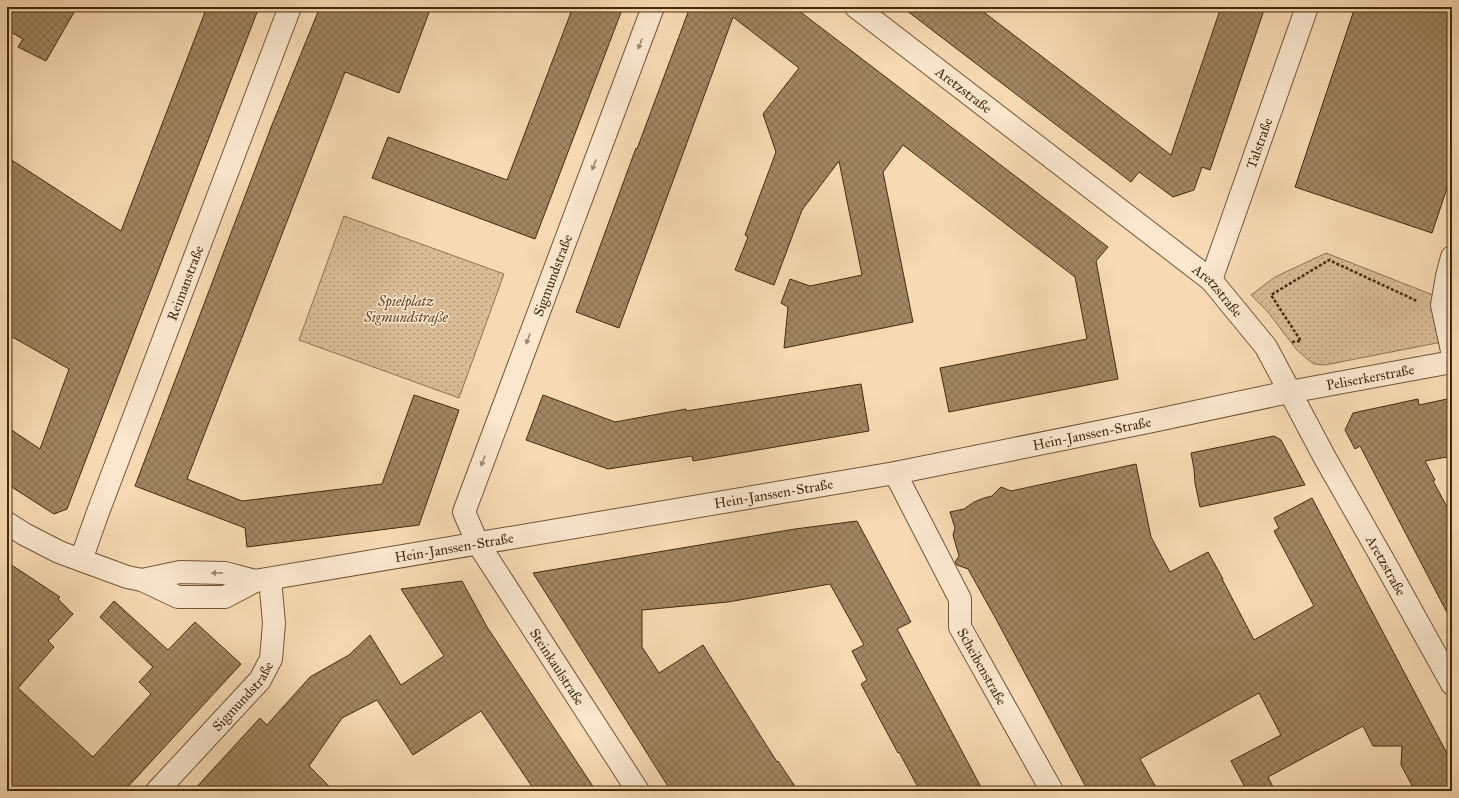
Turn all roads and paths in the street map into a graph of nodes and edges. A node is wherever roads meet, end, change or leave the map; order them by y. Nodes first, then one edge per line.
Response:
1 (290, 7) edge
2 (653, 7) edge
3 (856, 7) edge
4 (1307, 7) edge
5 (1452, 257) edge
6 (1212, 280) junction
7 (1442, 305) junction
8 (1266, 347) junction
9 (1452, 351) edge
10 (1452, 362) edge
11 (1289, 392) junction
12 (895, 473) junction
13 (7, 523) edge
14 (477, 542) junction
15 (81, 560) junction
16 (263, 580) junction
17 (1452, 684) edge
18 (157, 791) edge
19 (638, 791) edge
20 (1052, 791) edge

1 - 15 street, Reimanstraße
2 -> 14 street, Sigmundstraße
3 - 6 street, Aretzstraße
4 - 6 street, Talstraße
5 - 7 street
6 - 8 street, Aretzstraße
7 - 8 path
7 - 9 street
8 - 11 street, Aretzstraße
10 - 11 street, Peliserkerstraße
11 - 12 street, Hein-Janssen-Straße
11 - 17 street, Aretzstraße
12 - 14 street, Hein-Janssen-Straße
12 - 20 street, Scheibenstraße
13 - 15 street, Hein-Janssen-Straße
14 - 16 street, Hein-Janssen-Straße
14 - 19 street, Steinkaulstraße
15 - 16 street, Hein-Janssen-Straße
16 - 18 street, Sigmundstraße

